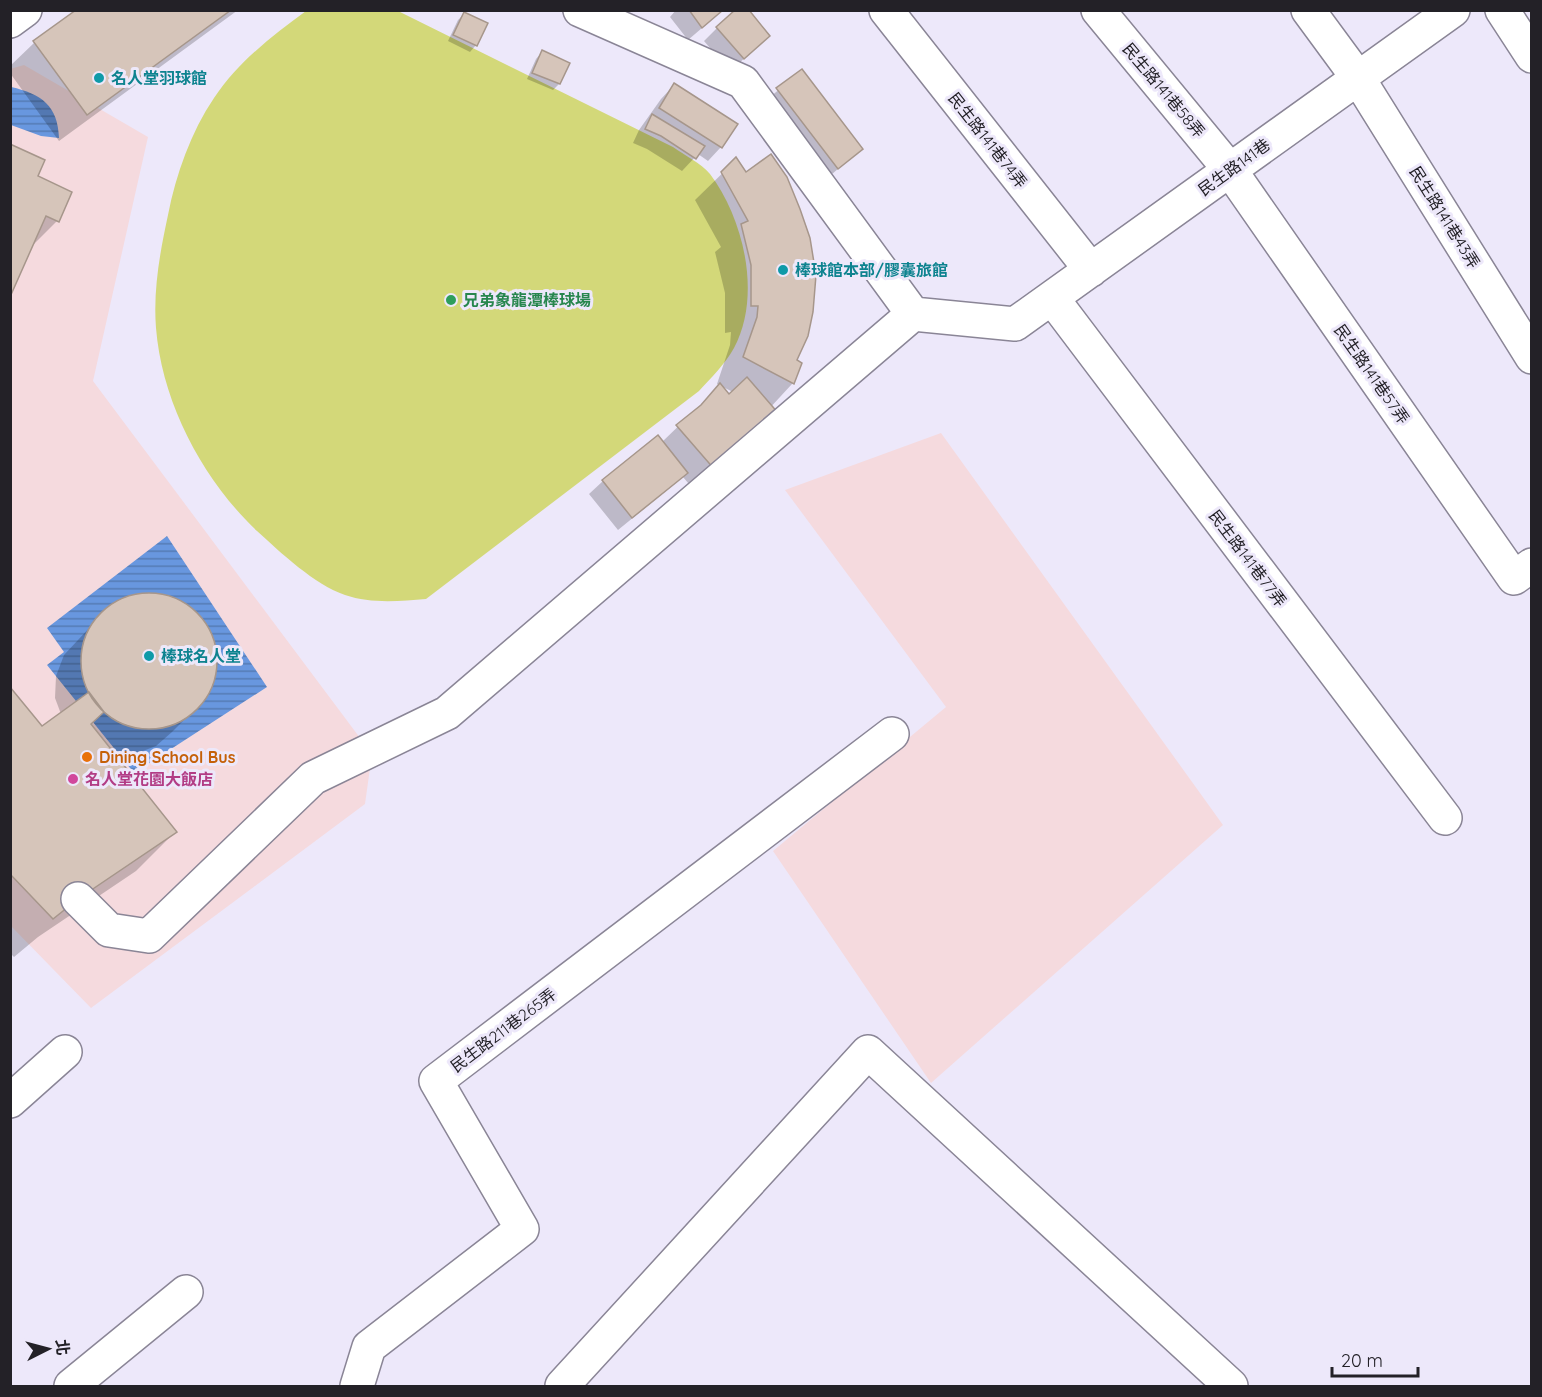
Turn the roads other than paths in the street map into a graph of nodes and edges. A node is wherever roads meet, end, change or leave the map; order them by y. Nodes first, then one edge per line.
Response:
1 (25, 10) edge
2 (580, 10) edge
3 (886, 10) edge
4 (1098, 10) edge
5 (1308, 10) edge
6 (1453, 10) edge
7 (1502, 10) edge
8 (10, 21) edge
9 (1532, 56) edge
10 (1358, 78) junction
11 (1230, 170) junction
12 (1090, 270) junction
13 (1052, 298) junction
14 (913, 314) junction
15 (1532, 357) edge
16 (1522, 572) edge
17 (892, 734) dead end
18 (1445, 818) dead end
19 (78, 898) dead end
20 (65, 1052) dead end
21 (10, 1101) edge
22 (186, 1292) dead end
23 (71, 1386) edge
24 (357, 1386) edge
25 (562, 1386) edge
26 (1231, 1386) edge

1 - 8 street
2 - 14 street
3 - 12 street, 民生路141巷74弄
4 - 11 street, 民生路141巷58弄
5 - 10 street, 民生路141巷43弄
6 - 10 street, 民生路141巷
7 - 9 street
10 - 11 street, 民生路141巷
10 - 15 street, 民生路141巷43弄
11 - 12 street, 民生路141巷
11 - 16 street, 民生路141巷57弄
12 - 13 street, 民生路141巷
13 - 14 street, 民生路141巷
13 - 18 street, 民生路141巷77弄
14 - 19 street
17 - 24 street, 民生路211巷265弄
20 - 21 street
22 - 23 street
25 - 26 street

